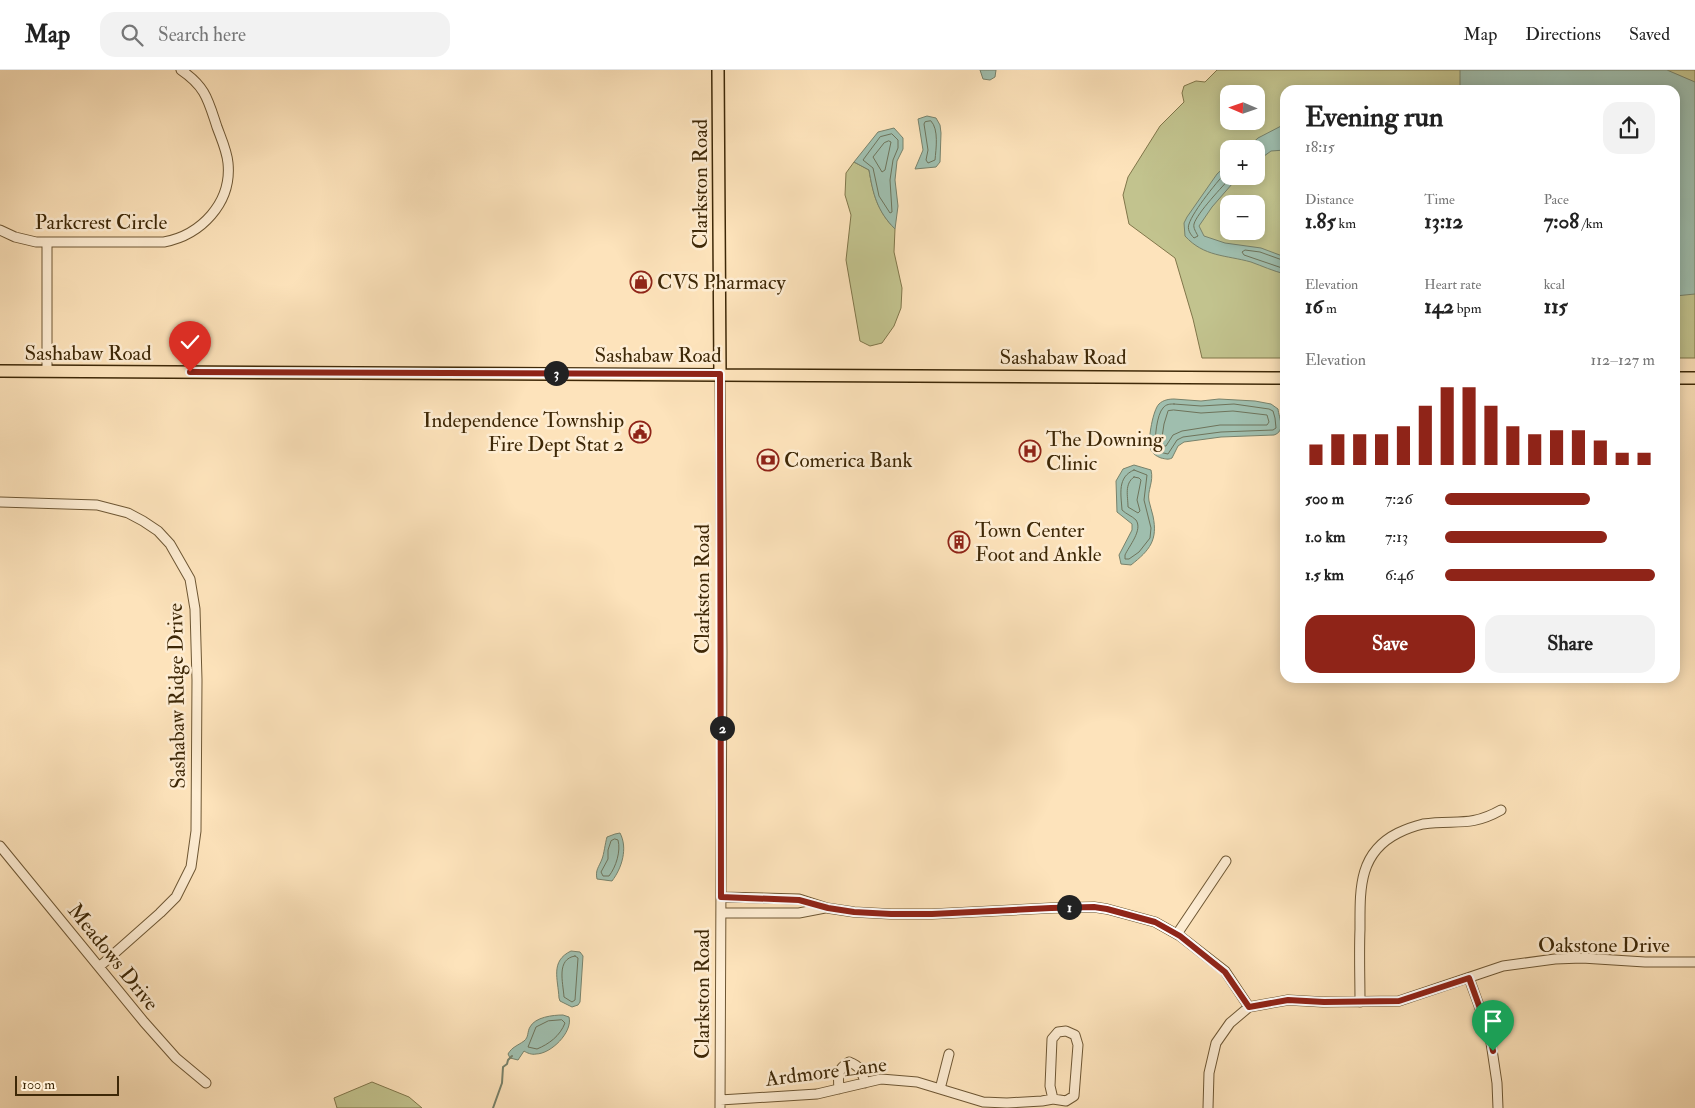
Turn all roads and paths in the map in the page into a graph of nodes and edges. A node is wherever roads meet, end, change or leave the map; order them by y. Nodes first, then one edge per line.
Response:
1 (181, 70) edge
2 (718, 70) edge
3 (0, 230) edge
4 (47, 243) junction
5 (0, 371) edge
6 (47, 371) junction
7 (720, 374) junction
8 (1280, 378) edge
9 (1680, 378) edge
10 (1695, 378) edge
11 (0, 502) edge
12 (1501, 810) dead end
13 (0, 846) edge
14 (1226, 861) dead end
15 (721, 897) junction
16 (828, 908) junction
17 (721, 913) junction
18 (1177, 934) junction
19 (1695, 962) edge
20 (99, 967) junction
21 (1469, 978) junction
22 (1360, 1002) junction
23 (1249, 1007) junction
24 (949, 1054) dead end
25 (865, 1082) junction
26 (206, 1083) dead end
27 (839, 1089) junction
28 (940, 1089) junction
29 (1053, 1099) junction
30 (720, 1104) edge
31 (1208, 1108) edge
32 (1498, 1108) edge

1 - 4 street, Parkcrest Circle
2 - 7 main road, Clarkston Road
3 - 4 street, Parkcrest Circle
4 - 6 street
5 - 6 main road, Sashabaw Road
6 - 7 main road, Sashabaw Road
7 - 8 main road, Sashabaw Road
7 - 15 street, Clarkston Road
9 - 10 main road
11 - 20 street, Sashabaw Ridge Drive
12 - 22 street
13 - 20 street, Meadows Drive
14 - 18 street
15 - 16 street
15 - 17 street, Clarkston Road
16 - 17 street
16 - 18 street
17 - 30 street, Clarkston Road
18 - 23 street
19 - 21 street, Oakstone Drive
20 - 26 street, Meadows Drive
21 - 22 street, Oakstone Drive
21 - 32 street
22 - 23 street, Oakstone Drive
23 - 31 street
24 - 28 street
25 - 27 street, Ardmore Lane
25 - 27 street
25 - 28 street, Ardmore Lane
27 - 30 street, Ardmore Lane
28 - 29 street, Ardmore Lane
29 - 29 street, Ardmore Lane

